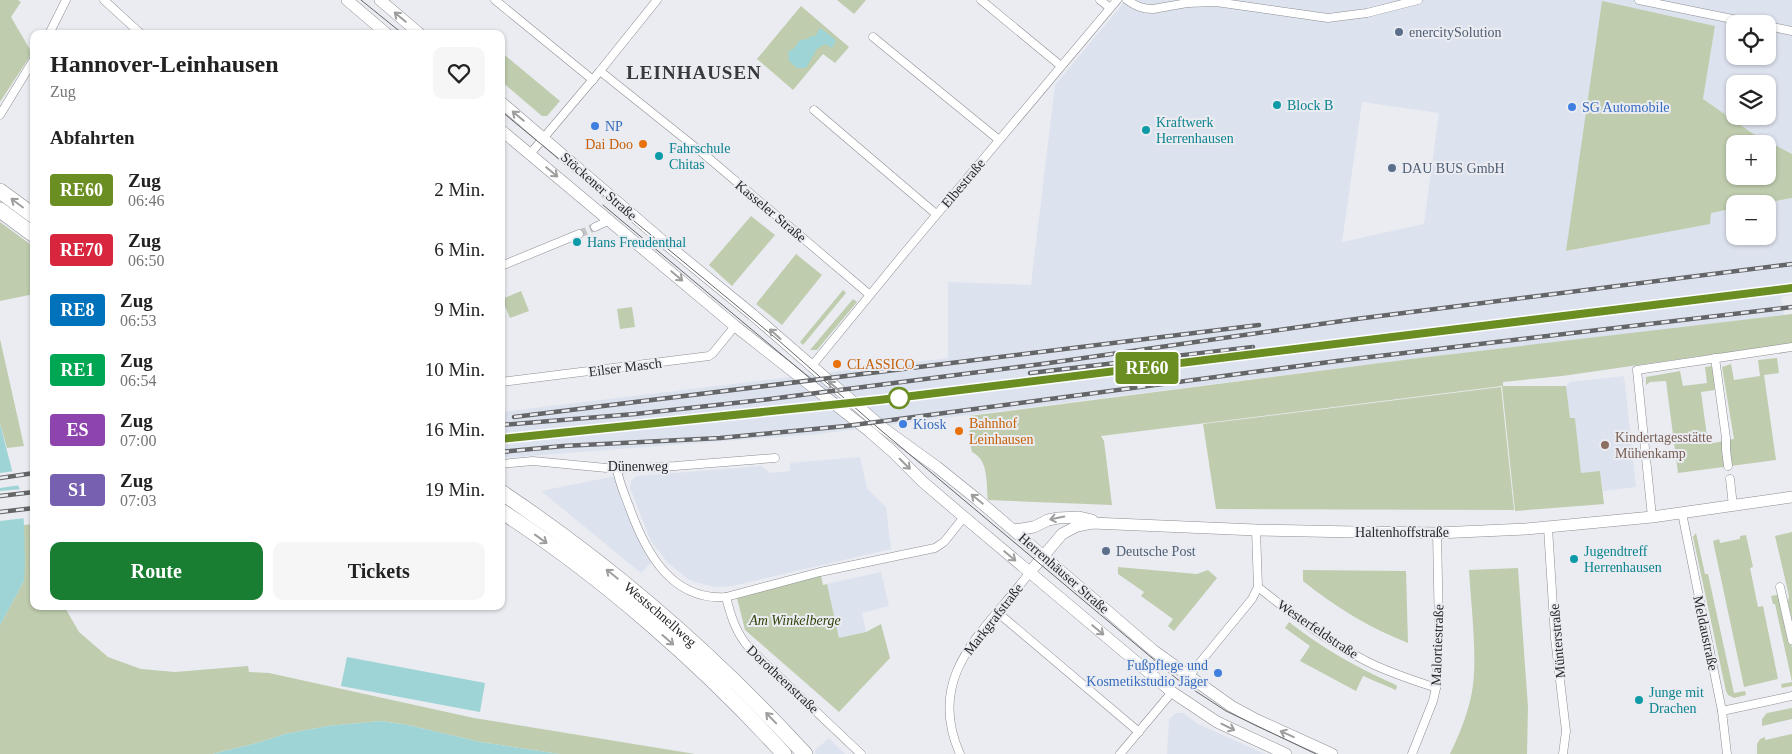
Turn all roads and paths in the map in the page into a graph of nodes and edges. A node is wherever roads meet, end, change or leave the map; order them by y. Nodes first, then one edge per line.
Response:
1 (66, 0) edge
2 (104, 0) edge
3 (347, 0) edge
4 (380, 0) edge
5 (495, 0) edge
6 (657, 0) edge
7 (981, 0) edge
8 (1100, 0) edge
9 (1116, 0) edge
10 (1127, 0) edge
11 (1418, 0) edge
12 (1639, 0) edge
13 (1110, 8) junction
14 (1726, 18) edge
15 (1776, 28) edge
16 (51, 30) edge
17 (137, 30) edge
18 (383, 30) edge
19 (415, 30) edge
20 (1792, 31) edge
21 (873, 36) dead end
22 (30, 65) edge
23 (1061, 66) junction
24 (600, 71) junction
25 (592, 80) junction
26 (505, 105) edge
27 (814, 110) dead end
28 (0, 114) edge
29 (505, 133) edge
30 (544, 137) junction
31 (999, 140) junction
32 (530, 154) junction
33 (0, 190) edge
34 (0, 210) edge
35 (30, 213) edge
36 (936, 214) junction
37 (610, 220) junction
38 (595, 227) tunnel mouth
39 (30, 232) edge
40 (579, 234) tunnel mouth
41 (505, 264) edge
42 (870, 295) junction
43 (735, 326) junction
44 (1792, 347) edge
45 (1715, 358) junction
46 (811, 367) junction
47 (794, 372) joint
48 (505, 382) edge
49 (775, 458) dead end
50 (505, 464) edge
51 (1728, 466) dead end
52 (617, 468) junction
53 (1730, 479) dead end
54 (505, 495) edge
55 (1792, 498) edge
56 (1733, 506) junction
57 (1682, 513) junction
58 (505, 514) edge
59 (964, 517) junction
60 (1652, 517) junction
61 (1100, 522) junction
62 (1548, 528) junction
63 (1014, 530) junction
64 (1256, 530) junction
65 (1437, 533) junction
66 (1043, 556) junction
67 (1030, 572) junction
68 (1258, 587) junction
69 (1780, 587) dead end
70 (726, 597) junction
71 (996, 612) junction
72 (1792, 640) edge
73 (1189, 676) junction
74 (1436, 688) junction
75 (1172, 692) junction
76 (1792, 696) edge
77 (1722, 711) junction
78 (1139, 732) junction
79 (784, 754) edge
80 (804, 754) edge
81 (862, 754) edge
82 (960, 754) edge
83 (1120, 754) edge
84 (1286, 754) edge
85 (1332, 754) edge
86 (1412, 754) edge
87 (1563, 754) edge
88 (1727, 754) edge

1 - 16 street
2 - 17 street
3 - 18 street
19 -> 4 street
5 - 25 street
6 - 24 street
7 - 23 street
8 - 13 street
9 - 13 street, Elbestraße
10 - 11 street
12 - 14 street
13 - 23 street, Elbestraße
15 - 20 street
21 - 31 street
22 - 28 street
23 - 31 street, Elbestraße
24 - 25 street
24 - 42 street, Kasseler Straße
25 - 30 street
30 -> 26 street, Stöckener Straße
27 - 36 street
29 - 32 street, Stöckener Straße
30 - 32 street
46 -> 30 street, Stöckener Straße
31 - 36 street, Elbestraße
32 -> 37 street, Stöckener Straße
35 -> 33 highway
34 - 39 highway
36 - 42 street, Elbestraße
37 - 38 street
37 -> 43 street, Stöckener Straße
40 - 41 street
42 - 46 street, Elbestraße
43 - 47 street, Stöckener Straße
43 - 48 street, Eilser Masch
44 - 45 street
45 - 51 street
45 - 60 street
63 -> 46 street, Herrenhäuser Straße
47 -> 59 street, Herrenhäuser Straße
49 - 52 street, Dünenweg
50 - 52 street, Dünenweg
52 - 70 street
53 - 56 street
80 -> 54 highway, Westschnellweg
55 - 56 street, Haltenhoffstraße
56 - 57 street, Haltenhoffstraße
57 - 60 street, Haltenhoffstraße
57 - 77 street, Meldaustraße
58 -> 79 highway, Westschnellweg
59 -> 67 street, Herrenhäuser Straße
59 - 70 street
60 - 62 street, Haltenhoffstraße
61 -> 63 street
61 - 64 street, Haltenhoffstraße
61 - 66 street, Haltenhoffstraße
62 - 65 street, Haltenhoffstraße
62 - 87 street, Münterstraße
63 - 66 street, Herrenhäuser Straße
64 - 65 street, Haltenhoffstraße
64 - 68 street
65 - 74 street, Malortiestraße
66 - 67 street, Haltenhoffstraße
66 - 73 street, Herrenhäuser Straße
67 - 71 street, Markgrafstraße
67 -> 75 street, Herrenhäuser Straße
68 - 73 street
68 - 74 street, Westerfeldstraße
69 - 72 street
70 - 81 street, Dorotheenstraße
71 - 78 street
71 - 82 street, Markgrafstraße
85 -> 73 street, Herrenhäuser Straße
74 - 86 street, Malortiestraße
75 - 78 street
75 -> 84 street, Herrenhäuser Straße
76 - 77 street
77 - 88 street, Meldaustraße
78 - 83 street

